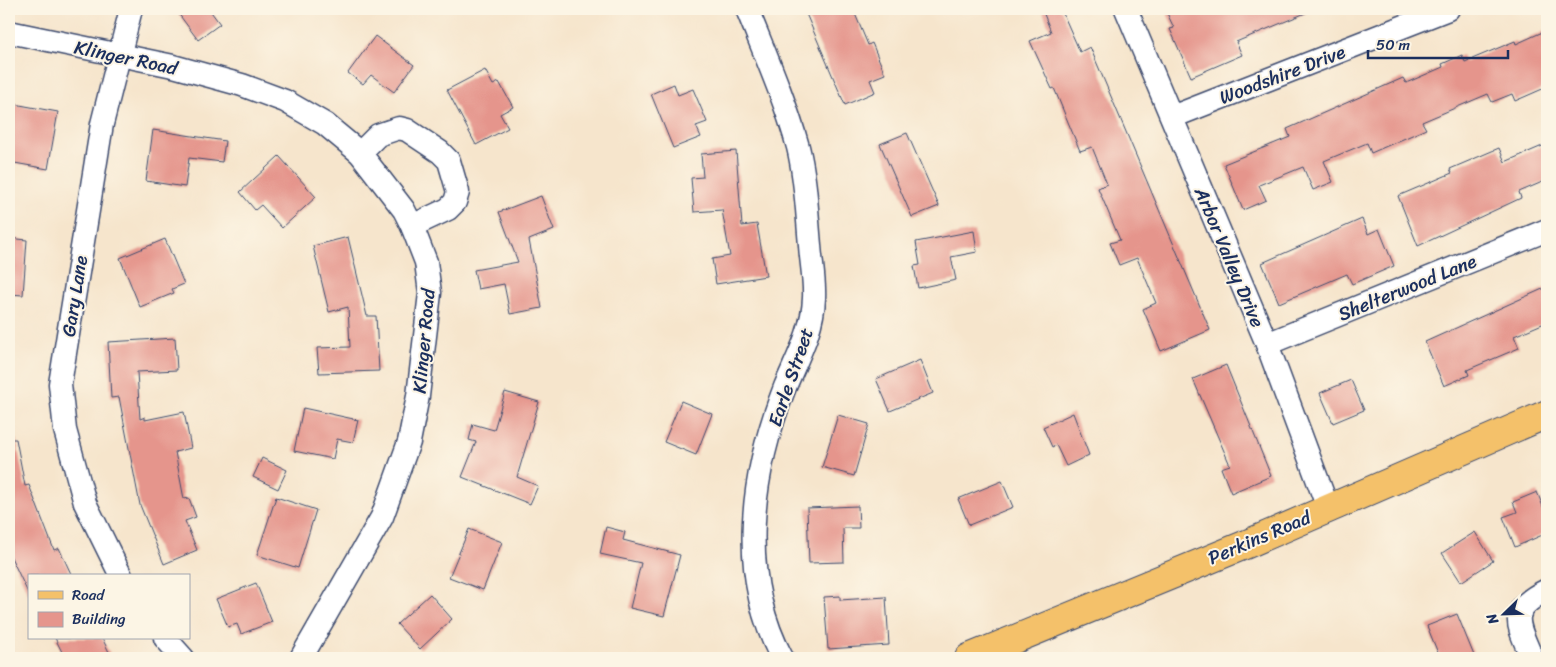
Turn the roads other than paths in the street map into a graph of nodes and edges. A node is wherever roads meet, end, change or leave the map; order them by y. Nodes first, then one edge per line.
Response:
1 (130, 9) edge
2 (747, 9) edge
3 (1126, 9) edge
4 (1448, 9) edge
5 (9, 32) edge
6 (119, 55) junction
7 (1172, 117) junction
8 (360, 153) junction
9 (412, 226) junction
10 (1547, 230) edge
11 (1267, 344) junction
12 (1547, 414) edge
13 (1328, 508) junction
14 (120, 574) edge
15 (1547, 590) edge
16 (166, 640) edge
17 (182, 658) edge
18 (302, 658) edge
19 (782, 658) edge
20 (969, 658) edge
21 (1532, 658) edge

1 - 6 street, Gary Lane
2 - 19 street, Earle Street
3 - 7 street, Arbor Valley Drive
4 - 7 street, Woodshire Drive
5 - 6 street, Klinger Road
6 - 8 street, Klinger Road
6 - 14 street, Gary Lane
7 - 11 street, Arbor Valley Drive
8 - 9 street, Klinger Road
8 - 9 street
9 - 18 street, Klinger Road
10 - 11 street, Shelterwood Lane
11 - 13 street, Arbor Valley Drive
12 - 13 main road, Perkins Road
13 - 20 main road, Perkins Road
15 - 21 street
16 - 17 street

